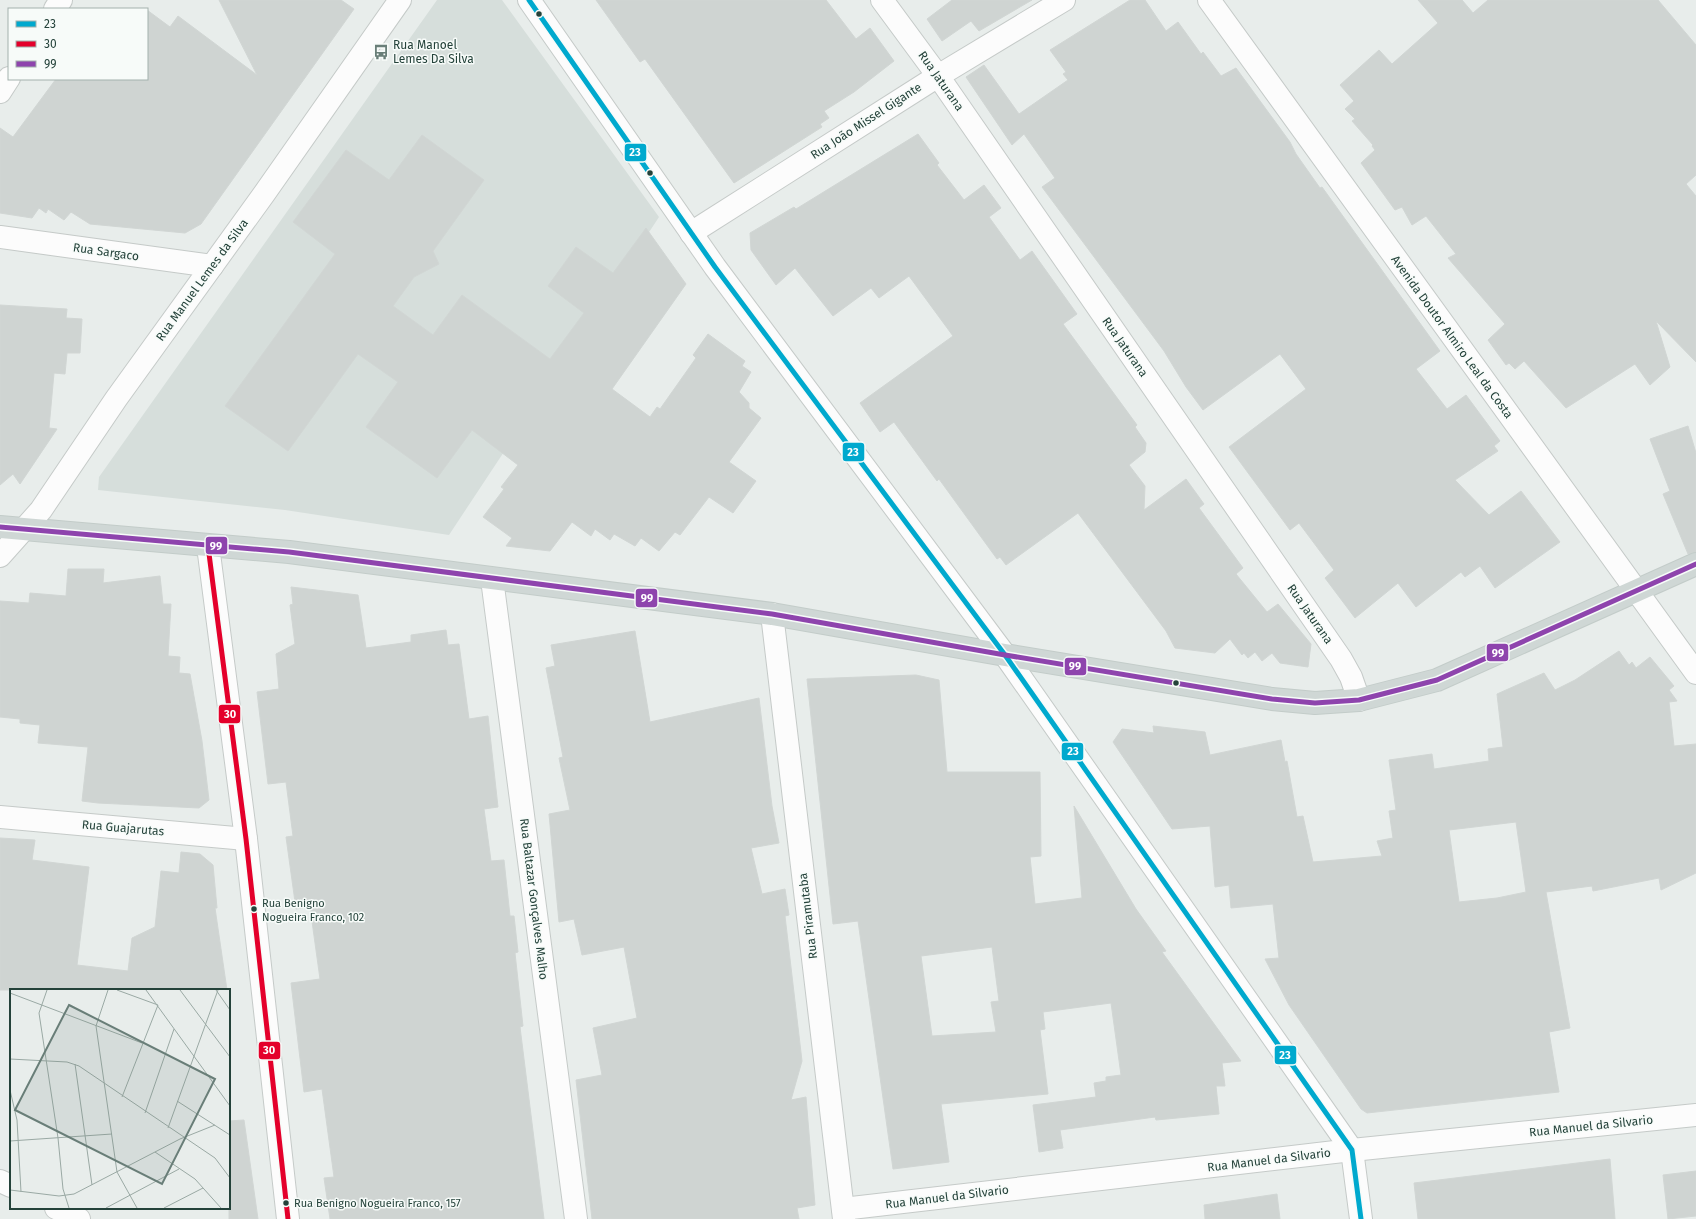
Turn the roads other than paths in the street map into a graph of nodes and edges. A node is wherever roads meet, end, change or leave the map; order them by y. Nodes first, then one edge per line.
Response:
1 (400, 0) edge
2 (529, 0) edge
3 (882, 0) edge
4 (1064, 0) edge
5 (1209, 0) edge
6 (938, 76) junction
7 (8, 80) edge
8 (0, 92) edge
9 (691, 233) junction
10 (0, 237) edge
11 (212, 266) junction
12 (0, 526) edge
13 (24, 529) junction
14 (208, 546) junction
15 (0, 556) edge
16 (1696, 564) edge
17 (492, 579) junction
18 (1636, 590) junction
19 (772, 614) junction
20 (1004, 655) junction
21 (1696, 673) edge
22 (1359, 700) junction
23 (0, 817) edge
24 (246, 839) junction
25 (1696, 1115) edge
26 (1352, 1150) junction
27 (0, 1181) edge
28 (10, 1186) edge
29 (58, 1209) edge
30 (843, 1214) edge
31 (78, 1219) edge
32 (288, 1219) edge
33 (576, 1219) edge
34 (1361, 1219) edge

1 - 11 street, Rua Manuel Lemes da Silva
2 - 9 street
3 - 6 street, Rua Jaturana
4 - 6 street, Rua João Missel Gigante
5 - 18 street, Avenida Doutor Almiro Leal da Costa
6 - 9 street, Rua João Missel Gigante
6 - 22 street, Rua Jaturana
7 - 8 street
9 - 20 street
10 - 11 street, Rua Sargaco
11 - 13 street, Rua Manuel Lemes da Silva
12 - 13 main road
13 - 14 main road
13 - 15 street, Rua Manuel Lemes da Silva
14 - 17 main road
14 - 24 street
16 - 18 main road
17 - 19 main road
17 - 33 street, Rua Baltazar Gonçalves Malho
18 - 21 street, Avenida Doutor Almiro Leal da Costa
18 - 22 main road
19 - 20 main road
19 - 30 street, Rua Piramutaba
20 - 22 main road
20 - 26 street
23 - 24 street, Rua Guajarutas
24 - 32 street
25 - 26 street, Rua Manuel da Silvario
26 - 30 street, Rua Manuel da Silvario
26 - 34 street
27 - 28 street
29 - 31 street

